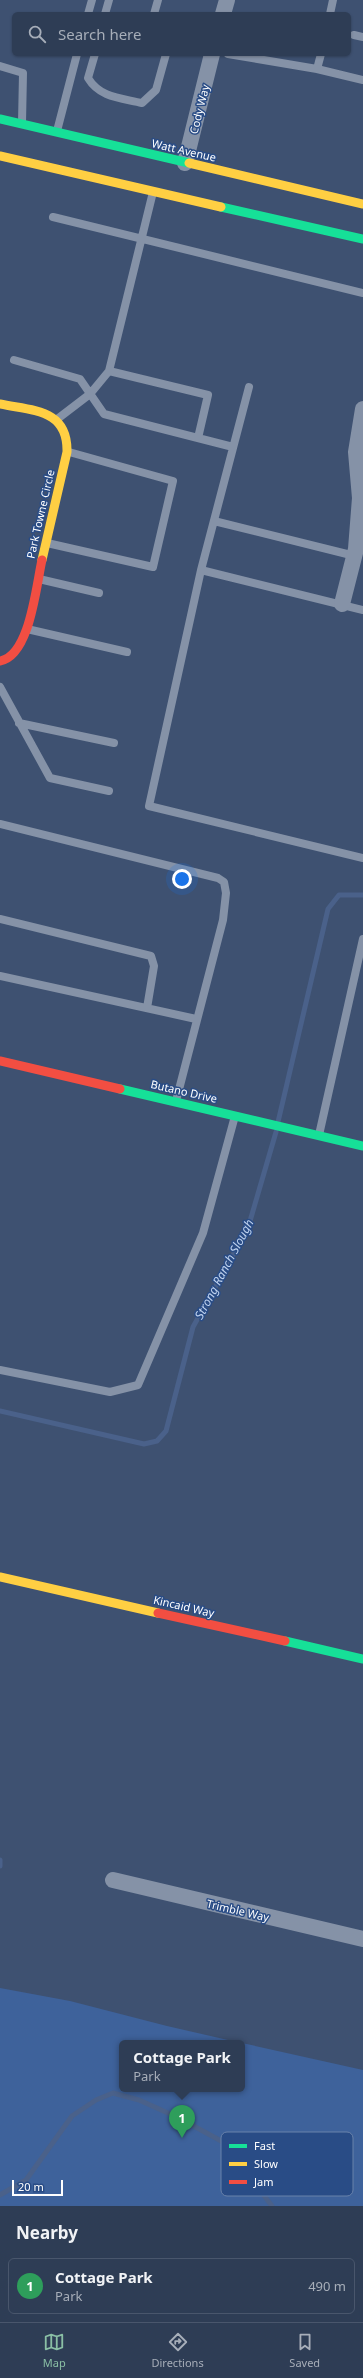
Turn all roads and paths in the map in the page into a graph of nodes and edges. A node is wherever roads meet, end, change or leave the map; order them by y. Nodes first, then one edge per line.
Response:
1 (92, 0) edge
2 (109, 0) edge
3 (158, 0) edge
4 (227, 0) edge
5 (333, 0) edge
6 (89, 12) edge
7 (106, 12) edge
8 (155, 12) edge
9 (224, 12) edge
10 (330, 12) edge
11 (354, 35) dead end
12 (363, 37) edge
13 (76, 56) edge
14 (94, 56) edge
15 (165, 56) edge
16 (212, 56) edge
17 (240, 56) edge
18 (320, 56) edge
19 (0, 66) edge
20 (317, 69) junction
21 (363, 80) edge
22 (0, 119) edge
23 (22, 124) junction
24 (56, 132) junction
25 (0, 156) edge
26 (185, 163) junction
27 (154, 191) junction
28 (363, 204) edge
29 (53, 217) dead end
30 (142, 238) junction
31 (363, 239) edge
32 (363, 293) edge
33 (14, 360) dead end
34 (110, 371) junction
35 (249, 387) dead end
36 (90, 394) junction
37 (0, 404) edge
38 (363, 409) edge
39 (56, 420) junction
40 (198, 438) junction
41 (233, 447) junction
42 (67, 452) junction
43 (360, 460) edge
44 (214, 521) junction
45 (46, 543) junction
46 (354, 556) junction
47 (201, 570) junction
48 (38, 579) junction
49 (99, 593) dead end
50 (342, 604) junction
51 (363, 610) edge
52 (26, 629) junction
53 (127, 652) dead end
54 (0, 661) edge
55 (0, 687) edge
56 (20, 723) junction
57 (114, 743) dead end
58 (109, 790) dead end
59 (0, 824) edge
60 (363, 858) edge
61 (0, 919) edge
62 (363, 938) edge
63 (0, 976) edge
64 (147, 1008) junction
65 (196, 1019) junction
66 (0, 1061) edge
67 (176, 1102) junction
68 (235, 1116) junction
69 (319, 1136) junction
70 (363, 1146) edge
71 (0, 1370) edge
72 (0, 1577) edge
73 (363, 1659) edge
74 (113, 1880) dead end
75 (363, 1940) edge

1 - 6 lane
2 - 7 lane
3 - 8 lane
4 - 9 street
5 - 10 lane
11 - 12 lane
13 - 24 lane
14 - 15 lane
16 - 26 street, Cody Way
17 - 20 lane
18 - 20 lane
19 - 23 lane
20 - 21 lane
22 - 23 street, Watt Avenue
23 - 24 street, Watt Avenue
24 - 26 street, Watt Avenue
25 - 27 street
26 - 28 street, Watt Avenue
27 - 30 lane
27 - 31 street
29 - 30 lane
30 - 32 lane
30 - 34 lane
33 - 36 lane
34 - 36 lane
34 - 40 lane
35 - 41 lane
36 - 39 lane
36 - 40 lane
37 - 39 street
38 - 43 street
39 - 42 street, Park Towne Circle
40 - 41 lane
41 - 44 lane
42 - 45 street, Park Towne Circle
42 - 45 lane
43 - 46 street
44 - 46 lane
44 - 47 lane
45 - 48 street, Park Towne Circle
46 - 50 street
47 - 50 lane
47 - 60 lane
48 - 49 lane
48 - 52 street, Park Towne Circle
50 - 51 lane
52 - 53 lane
52 - 54 street, Park Towne Circle
55 - 56 lane
56 - 57 lane
56 - 58 lane
59 - 65 lane
61 - 64 lane
62 - 69 lane
63 - 64 lane
64 - 65 lane
65 - 67 lane
66 - 67 street, Butano Drive
67 - 68 street, Butano Drive
68 - 69 street, Butano Drive
68 - 71 lane
69 - 70 street, Butano Drive
72 - 73 street, Kincaid Way
74 - 75 street, Trimble Way

